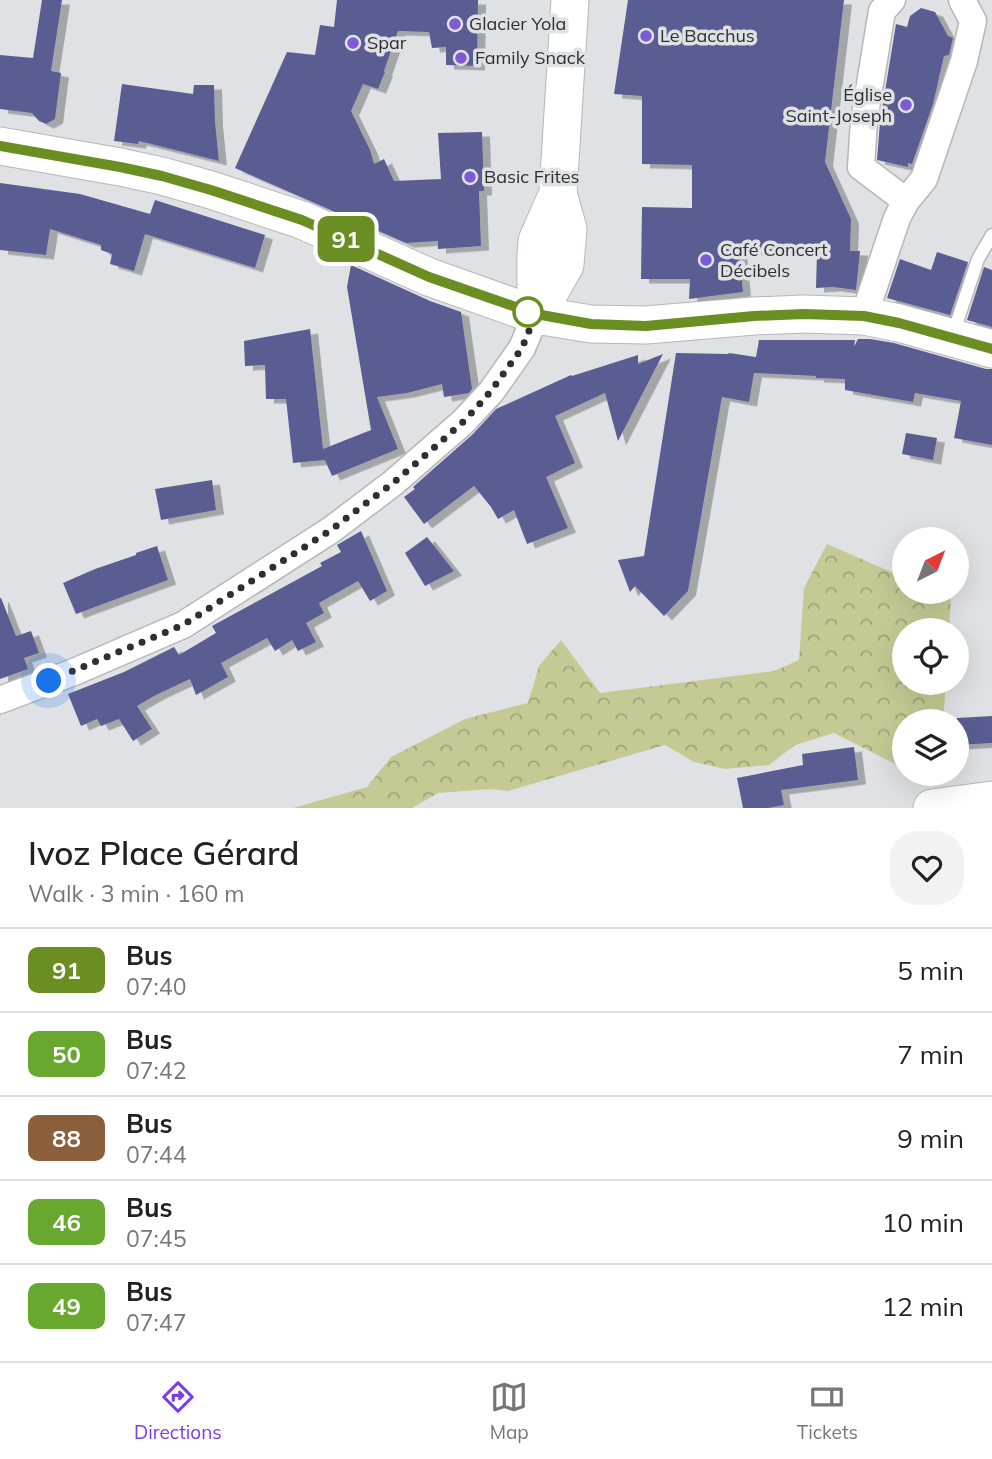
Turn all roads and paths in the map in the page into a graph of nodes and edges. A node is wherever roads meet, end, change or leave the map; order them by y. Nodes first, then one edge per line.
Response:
1 (570, 0) edge
2 (892, 0) edge
3 (962, 0) edge
4 (0, 146) edge
5 (906, 201) junction
6 (992, 235) edge
7 (536, 314) junction
8 (864, 316) junction
9 (952, 338) junction
10 (992, 349) edge
11 (0, 700) edge
12 (992, 800) edge
13 (932, 808) edge

1 - 7 main road
2 - 5 street
3 - 5 street
4 - 7 main road
5 - 8 street
6 - 9 lane
7 - 8 main road
7 - 11 street
8 - 9 main road
9 - 10 main road
12 - 13 main road

